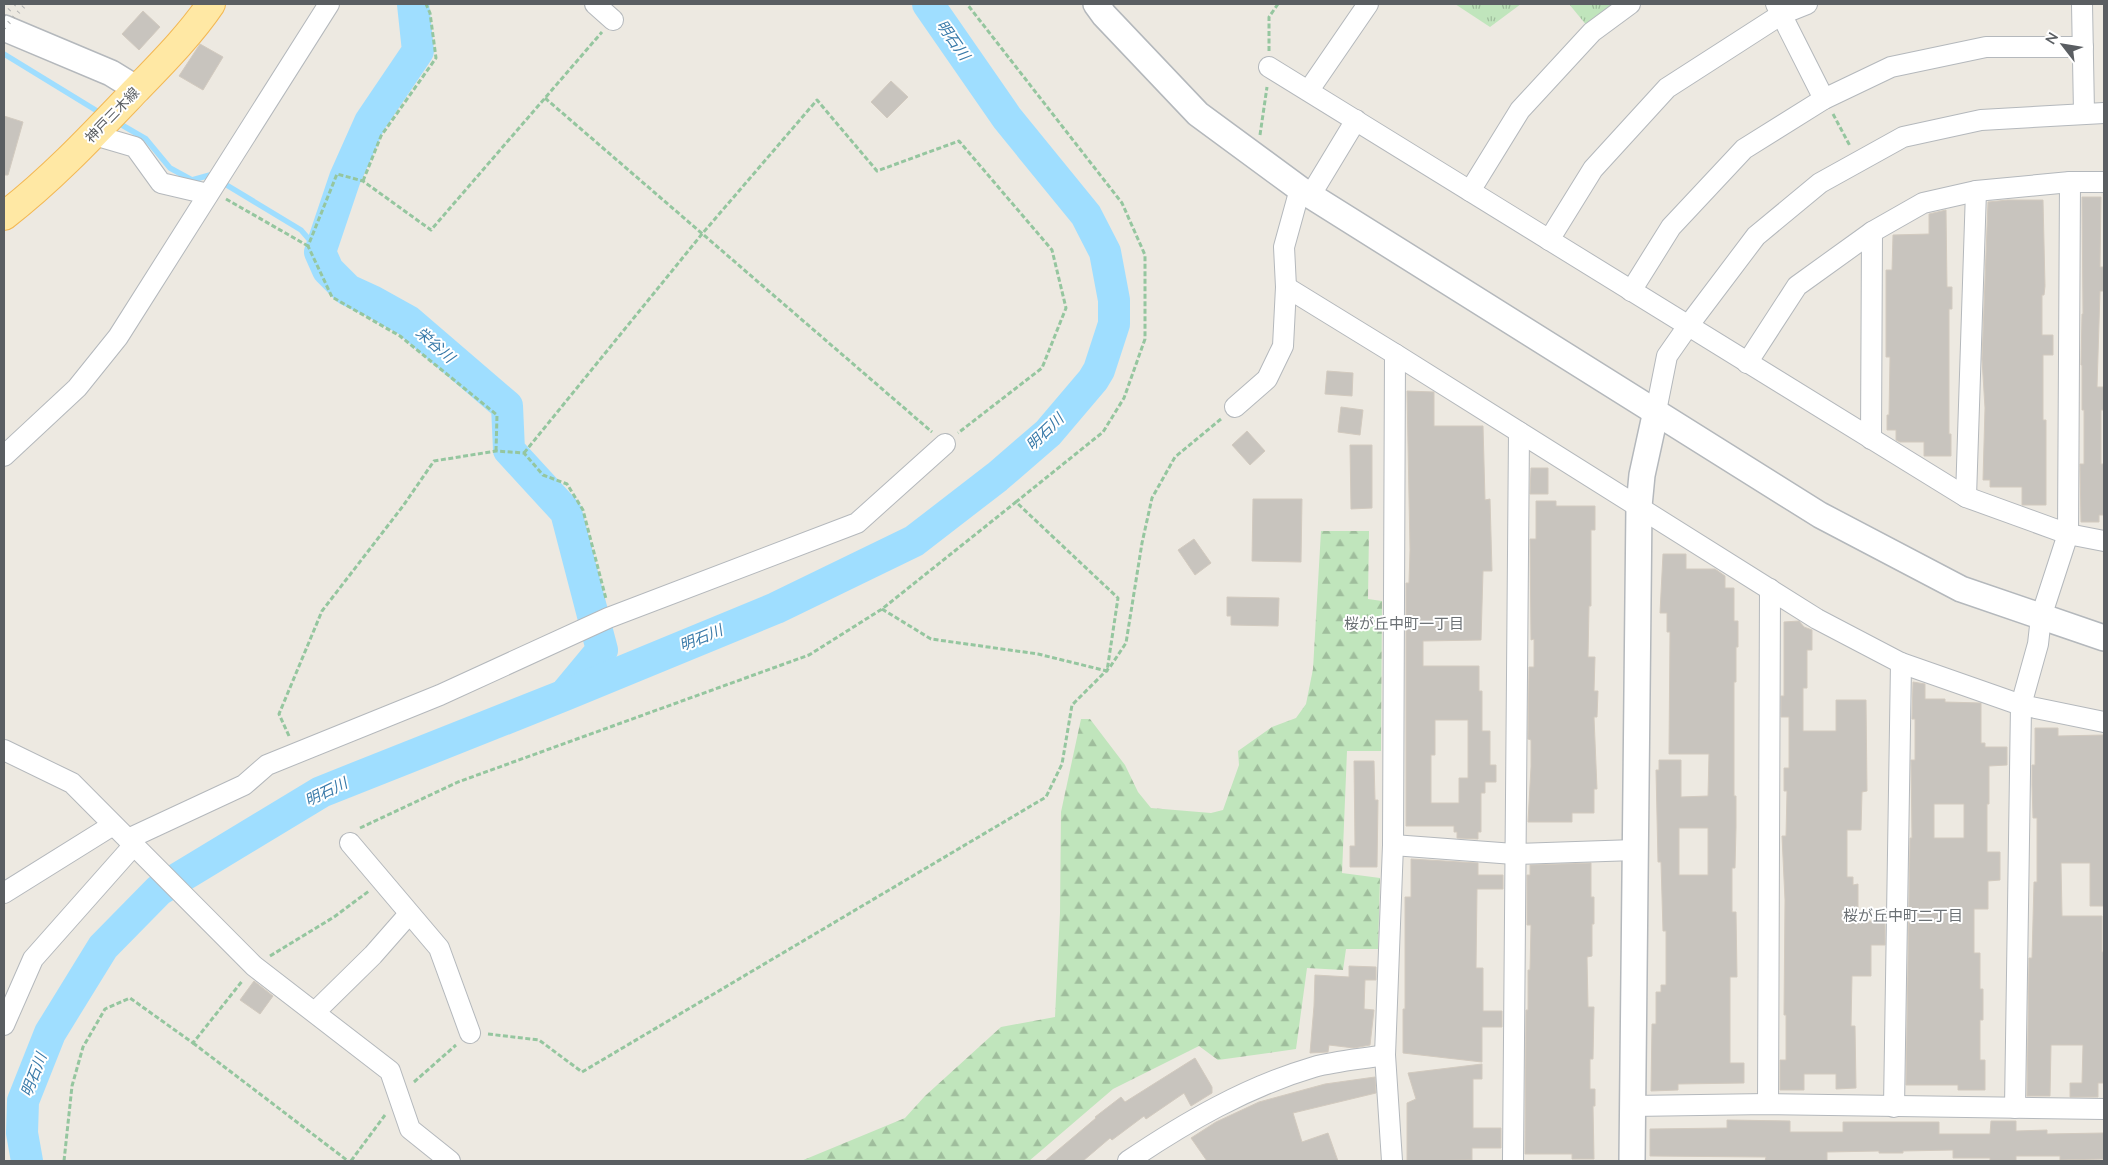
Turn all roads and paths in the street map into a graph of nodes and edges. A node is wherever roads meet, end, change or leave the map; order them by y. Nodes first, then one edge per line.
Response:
1 (211, 4) edge
2 (329, 4) edge
3 (426, 4) edge
4 (595, 4) edge
5 (968, 4) edge
6 (1096, 4) edge
7 (1368, 4) edge
8 (1630, 4) edge
9 (1808, 4) edge
10 (2082, 4) edge
11 (1779, 9) edge
12 (613, 20) joint
13 (4, 28) edge
14 (2083, 47) junction
15 (1269, 67) dead end
16 (137, 89) junction
17 (1309, 90) junction
18 (545, 98) junction
19 (1824, 99) junction
20 (2084, 113) junction
21 (2104, 114) edge
22 (1356, 120) junction
23 (103, 125) junction
24 (1859, 162) junction
25 (363, 181) junction
26 (2070, 182) junction
27 (2104, 182) edge
28 (211, 190) junction
29 (1470, 191) junction
30 (1976, 191) junction
31 (1305, 193) junction
32 (4, 216) edge
33 (1872, 232) junction
34 (702, 234) junction
35 (1549, 240) junction
36 (308, 246) junction
37 (1286, 287) junction
38 (1630, 291) junction
39 (1688, 326) junction
40 (1395, 354) junction
41 (1747, 363) junction
42 (1235, 408) joint
43 (1656, 411) junction
44 (1519, 432) junction
45 (1871, 439) junction
46 (945, 444) junction
47 (496, 451) junction
48 (524, 453) junction
49 (4, 456) edge
50 (1966, 497) junction
51 (1016, 502) junction
52 (1639, 506) junction
53 (2068, 534) junction
54 (2104, 542) edge
55 (1770, 589) junction
56 (882, 610) junction
57 (611, 617) junction
58 (2041, 617) junction
59 (2104, 638) edge
60 (1901, 663) junction
61 (1107, 671) junction
62 (2021, 704) junction
63 (2104, 722) edge
64 (4, 750) edge
65 (296, 754) junction
66 (113, 825) junction
67 (131, 842) junction
68 (350, 843) joint
69 (1393, 845) junction
70 (1635, 850) junction
71 (1514, 854) junction
72 (381, 882) junction
73 (4, 893) edge
74 (409, 914) junction
75 (254, 966) junction
76 (315, 1012) junction
77 (4, 1025) edge
78 (470, 1033) junction
79 (193, 1043) junction
80 (1385, 1055) junction
81 (398, 1096) junction
82 (1768, 1104) junction
83 (1632, 1106) junction
84 (1894, 1107) junction
85 (2015, 1108) junction
86 (2104, 1109) edge
87 (64, 1161) edge
88 (350, 1161) edge
89 (450, 1161) edge
90 (1128, 1161) edge
91 (1392, 1161) edge
92 (1513, 1161) edge
93 (1632, 1161) edge

1 - 16 main road, 神戸三木線
2 - 28 street
3 - 25 path
4 - 12 street
5 - 51 path
6 - 31 street
7 - 17 street
8 - 29 street
9 - 11 street
10 - 14 street
11 - 19 street
11 - 35 street
12 - 18 path
13 - 16 street
14 - 19 street
14 - 20 street
15 - 17 street
16 - 23 main road, 神戸三木線
17 - 22 street
18 - 25 path
18 - 34 path
19 - 24 path
19 - 38 street
20 - 21 street
20 - 24 street
22 - 29 street
22 - 31 street
23 - 28 street
23 - 32 main road, 神戸三木線
24 - 39 street
25 - 36 path
26 - 27 street
26 - 30 street
26 - 53 street
28 - 36 path
28 - 49 street
29 - 35 street
30 - 33 street
30 - 50 street
31 - 37 street
31 - 43 street
33 - 41 street
33 - 45 street
34 - 46 path
34 - 46 path
34 - 48 path
35 - 38 street
36 - 47 path
37 - 40 street
37 - 42 street
38 - 39 street
39 - 41 street
39 - 43 street
40 - 44 street
40 - 69 street
41 - 45 street
42 - 61 path
43 - 52 street
43 - 58 street
44 - 52 street
44 - 71 street
45 - 50 street
46 - 57 street
47 - 48 path
47 - 65 path
48 - 57 path
50 - 53 street
51 - 56 path
51 - 61 path
52 - 55 street
52 - 70 street
53 - 54 street
53 - 58 street
55 - 60 street
55 - 82 street
56 - 61 path
56 - 68 path
57 - 65 street
58 - 59 street
58 - 62 street
60 - 62 street
60 - 84 street
61 - 78 path
62 - 63 street
62 - 85 street
64 - 66 street
65 - 67 street
66 - 67 street
66 - 73 street
67 - 75 street
67 - 77 street
68 - 72 street
69 - 71 street
69 - 80 street
70 - 71 street
70 - 83 street
71 - 92 street
72 - 74 street
72 - 75 path
74 - 76 street
74 - 78 street
75 - 76 street
75 - 79 path
76 - 81 street
78 - 81 path
79 - 87 path
79 - 88 path
80 - 90 street
80 - 91 street
81 - 88 path
81 - 89 street
82 - 83 street
82 - 84 street
83 - 93 street
84 - 85 street
85 - 86 street

